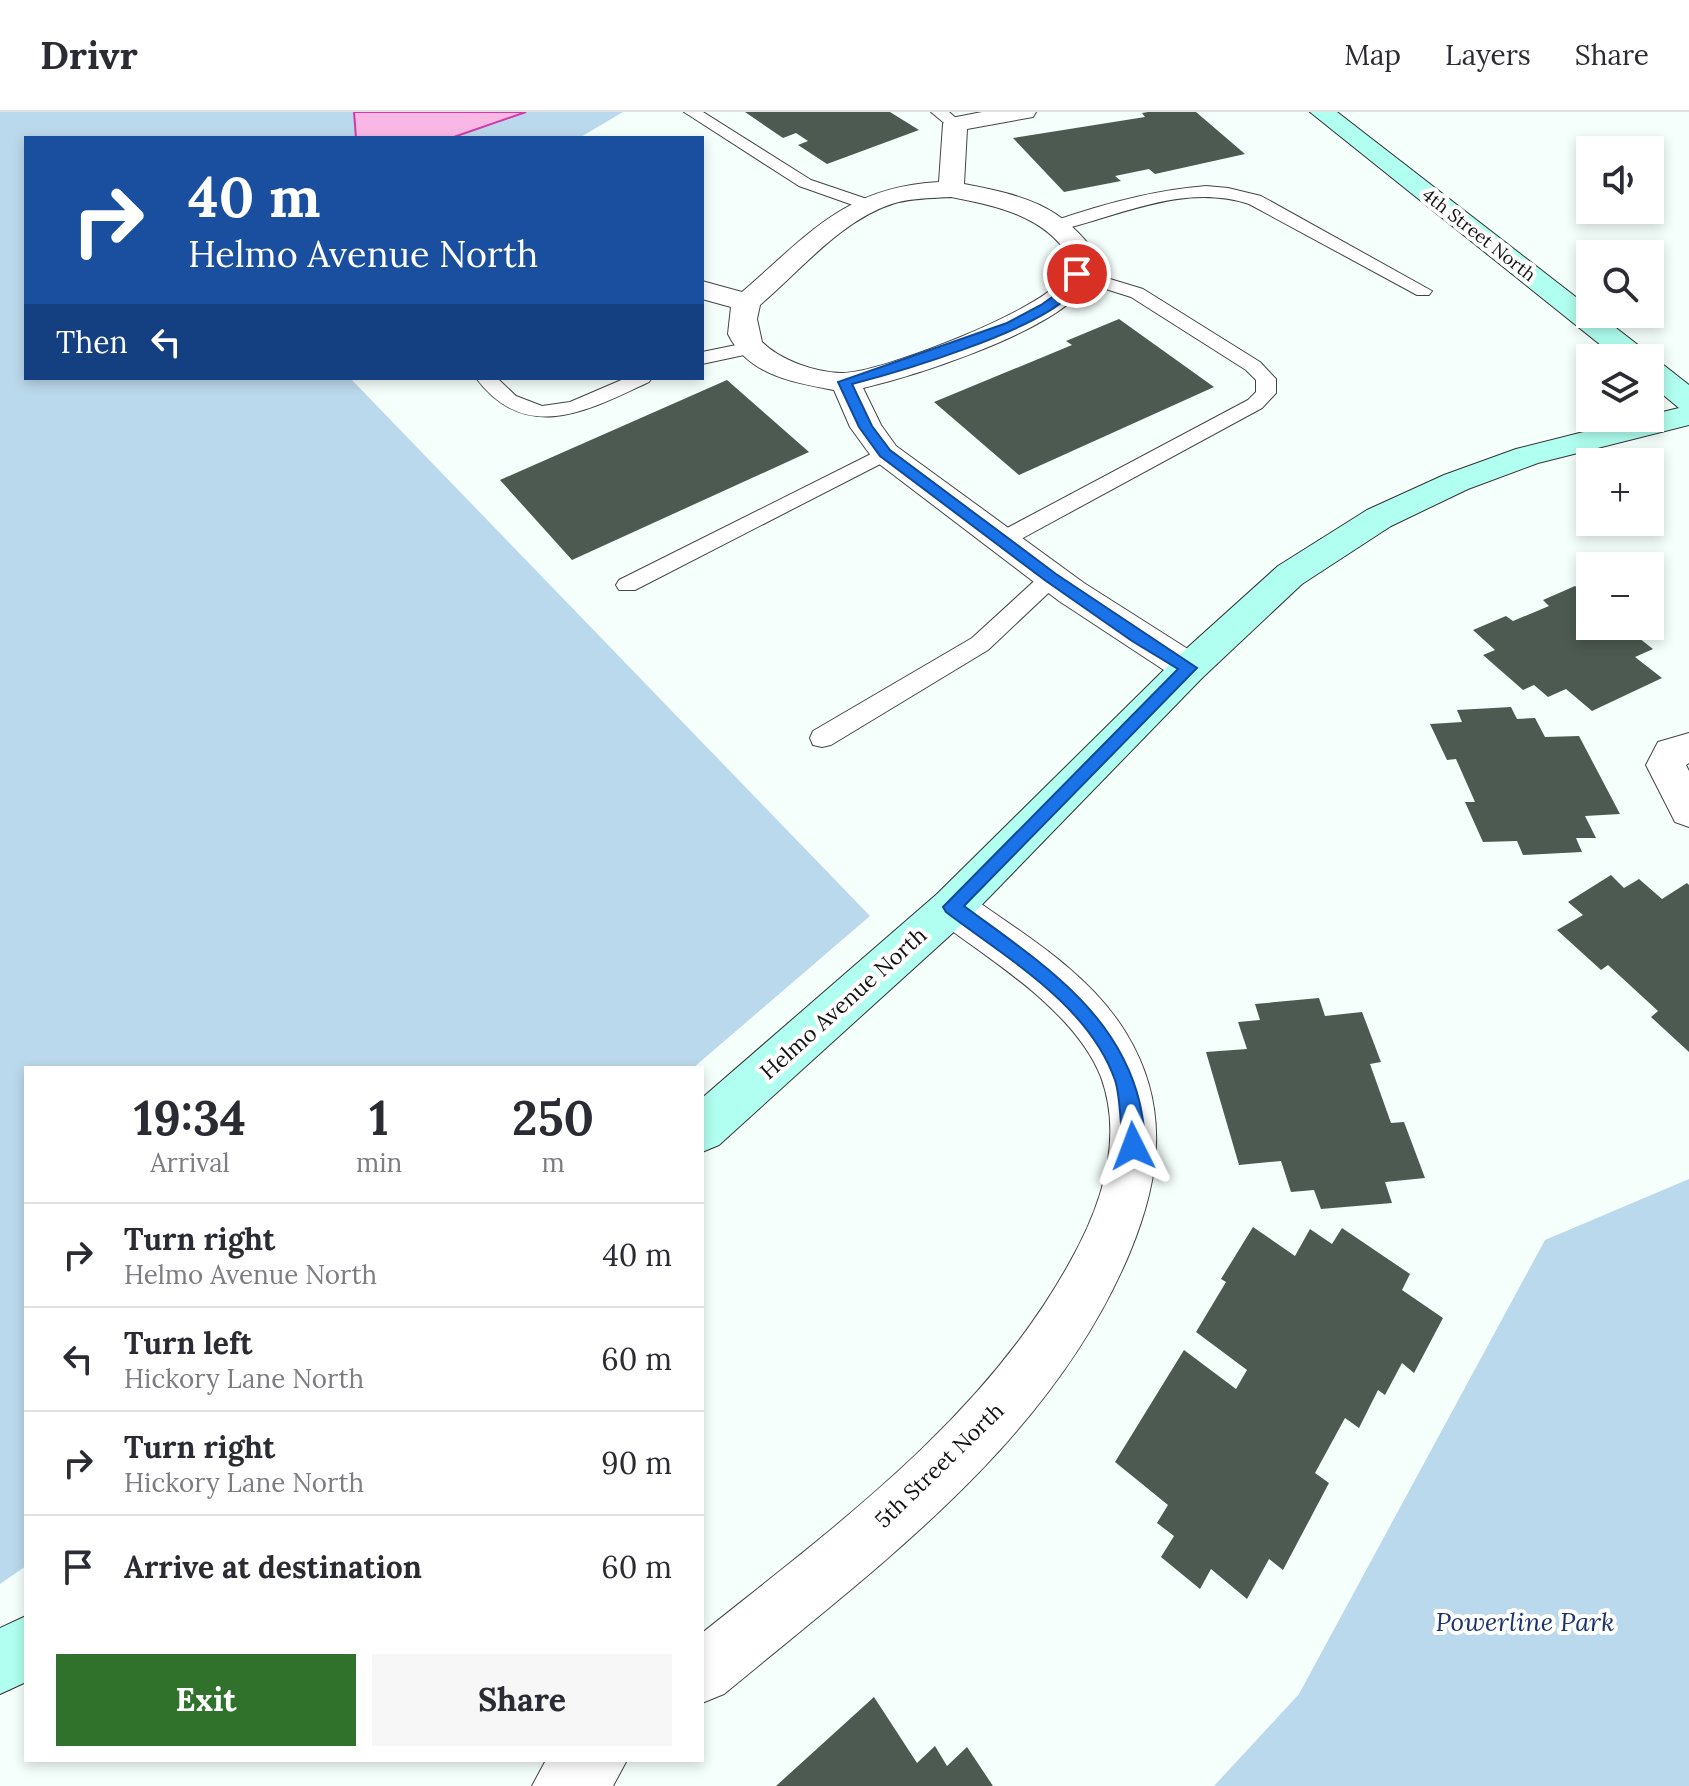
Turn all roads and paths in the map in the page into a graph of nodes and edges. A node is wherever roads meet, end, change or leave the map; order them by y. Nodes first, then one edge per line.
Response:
1 (692, 112) edge
2 (1024, 112) edge
3 (1322, 112) edge
4 (947, 118) edge
5 (951, 189) junction
6 (867, 205) junction
7 (1060, 225) junction
8 (1077, 274) junction
9 (704, 291) edge
10 (1423, 291) dead end
11 (747, 302) junction
12 (1618, 344) edge
13 (751, 348) junction
14 (704, 358) edge
15 (488, 380) edge
16 (638, 380) edge
17 (1664, 380) edge
18 (845, 382) junction
19 (1689, 401) edge
20 (1689, 415) edge
21 (885, 453) junction
22 (1000, 541) junction
23 (1051, 578) junction
24 (627, 585) dead end
25 (1189, 668) junction
26 (822, 738) dead end
27 (1689, 748) edge
28 (1689, 811) edge
29 (952, 907) junction
30 (704, 1127) edge
31 (24, 1647) edge
32 (0, 1664) edge
33 (704, 1670) edge
34 (593, 1762) edge
35 (564, 1786) edge

1 - 6 lane
2 - 4 street
3 - 12 street, 4th Street North
4 - 5 street
5 - 6 street
5 - 7 street
6 - 11 street
7 - 8 street
7 - 10 lane
8 - 18 street
8 - 22 lane
9 - 11 street
11 - 13 street
13 - 14 lane
13 - 18 street
15 - 16 lane
17 - 19 street
18 - 21 street
20 - 25 street, Helmo Avenue North
21 - 22 street
21 - 24 lane
22 - 23 street
23 - 25 street
23 - 26 lane
25 - 29 street, Helmo Avenue North
27 - 28 street
29 - 30 street, Helmo Avenue North
29 - 33 street, 5th Street North
31 - 32 street
34 - 35 street

